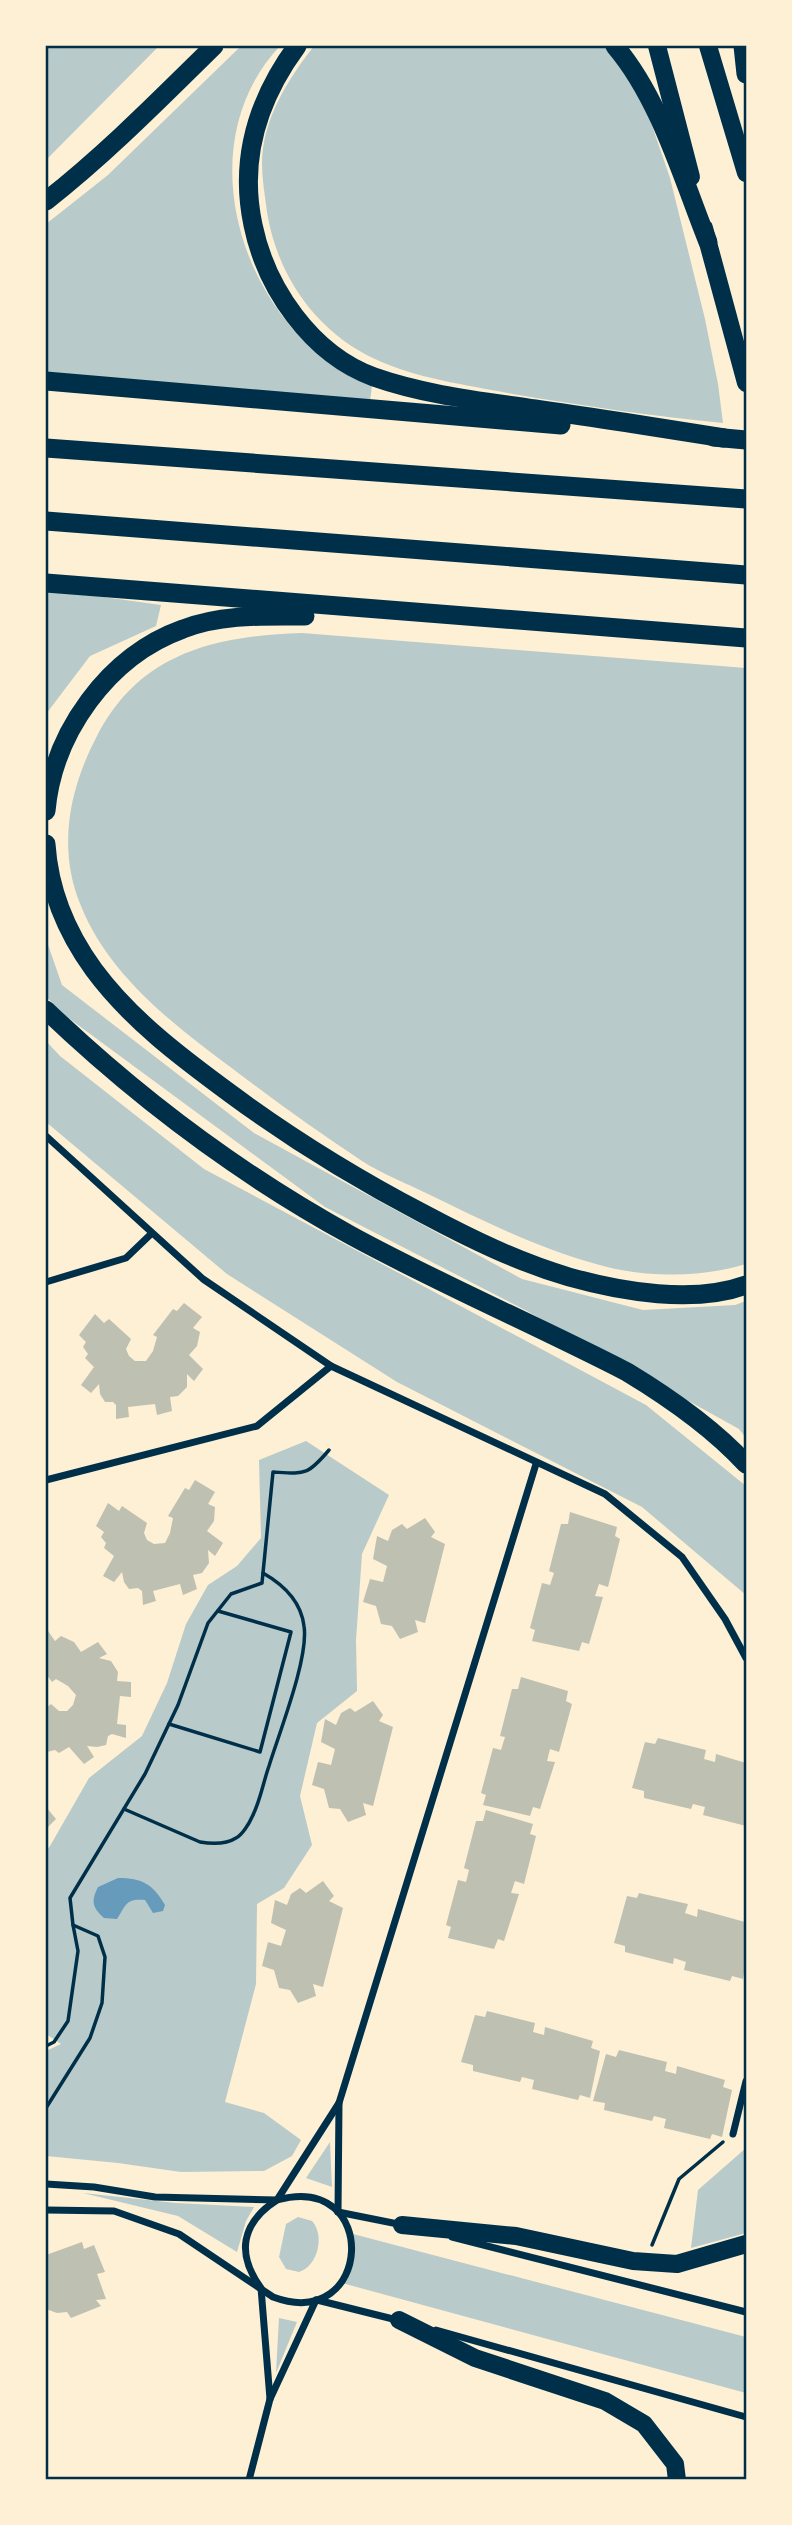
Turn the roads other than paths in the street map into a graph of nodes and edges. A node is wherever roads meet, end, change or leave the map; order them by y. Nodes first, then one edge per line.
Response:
1 (214, 46) edge
2 (297, 46) edge
3 (615, 46) edge
4 (657, 46) edge
5 (708, 46) edge
6 (743, 46) edge
7 (747, 75) edge
8 (747, 173) edge
9 (46, 201) edge
10 (708, 242) junction
11 (46, 381) edge
12 (747, 383) edge
13 (724, 438) junction
14 (747, 440) edge
15 (46, 448) edge
16 (747, 499) edge
17 (46, 521) edge
18 (747, 575) edge
19 (46, 583) edge
20 (478, 618) junction
21 (741, 638) edge
22 (46, 811) edge
23 (46, 844) edge
24 (46, 1010) edge
25 (46, 1136) edge
26 (151, 1234) junction
27 (46, 1282) edge
28 (747, 1285) edge
29 (331, 1366) junction
30 (536, 1464) junction
31 (747, 1464) edge
32 (46, 1480) edge
33 (747, 1658) edge
34 (747, 2081) edge
35 (339, 2102) junction
36 (733, 2134) road end
37 (46, 2183) edge
38 (276, 2200) junction
39 (46, 2210) edge
40 (338, 2212) junction
41 (402, 2225) junction
42 (747, 2244) edge
43 (261, 2288) junction
44 (316, 2300) junction
45 (747, 2312) edge
46 (399, 2320) junction
47 (270, 2399) junction
48 (747, 2417) edge
49 (248, 2480) edge
50 (677, 2480) edge

1 - 9 highway
2 - 13 highway
3 - 10 highway
4 - 10 highway
5 - 8 highway
6 - 7 highway
10 - 12 highway
11 - 13 highway
13 - 14 highway
15 - 16 highway
17 - 18 highway
19 - 20 highway
20 - 21 highway
20 - 22 highway
23 - 28 highway
24 - 31 highway
25 - 26 street
26 - 27 street
26 - 29 street
29 - 30 street
29 - 32 street
30 - 33 street
30 - 35 street
34 - 36 street
35 - 38 street
35 - 40 street
37 - 38 street
38 - 40 street
38 - 43 street
39 - 43 street
40 - 41 street
40 - 44 street
41 - 42 highway
41 - 45 street
43 - 44 street
43 - 47 street
44 - 46 street
44 - 47 street
46 - 48 street
46 - 50 highway
47 - 49 street

